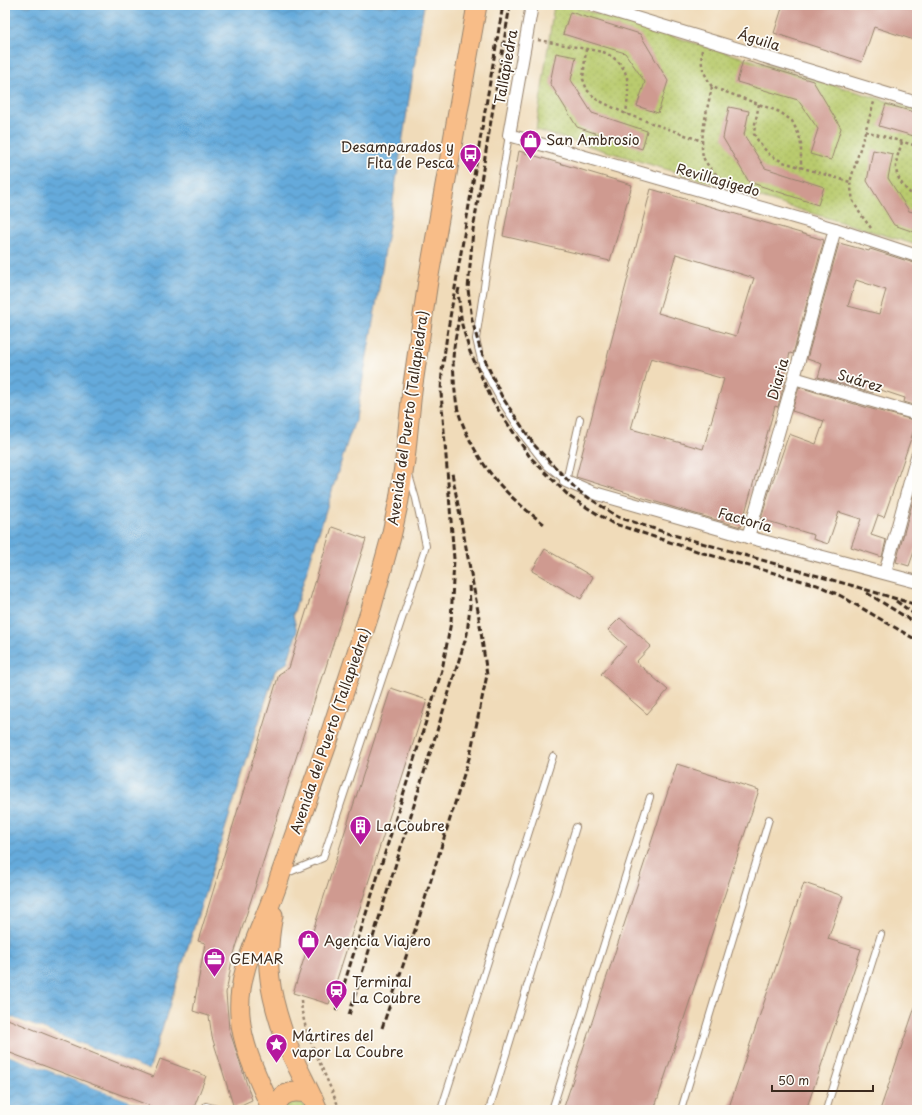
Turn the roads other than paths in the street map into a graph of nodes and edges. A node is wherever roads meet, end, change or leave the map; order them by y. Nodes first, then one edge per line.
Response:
1 (477, 5) edge
2 (532, 5) edge
3 (593, 5) edge
4 (917, 103) edge
5 (509, 135) junction
6 (836, 230) junction
7 (917, 256) edge
8 (794, 378) junction
9 (917, 414) edge
10 (580, 419) dead end
11 (917, 456) edge
12 (405, 460) junction
13 (566, 481) junction
14 (748, 537) junction
15 (885, 573) junction
16 (917, 582) edge
17 (553, 756) dead end
18 (650, 797) dead end
19 (769, 819) dead end
20 (576, 827) dead end
21 (278, 883) junction
22 (881, 934) dead end
23 (316, 1105) edge
24 (206, 1106) dead end
25 (221, 1110) edge
26 (272, 1110) edge
27 (275, 1110) edge
28 (441, 1110) edge
29 (489, 1110) edge
30 (552, 1110) edge
31 (681, 1110) edge
32 (826, 1110) edge

1 - 12 main road, Avenida del Puerto (Tallapiedra)
2 - 5 street, Tallapiedra
3 - 4 street, Águila
5 - 6 street, Revillagigedo
5 - 13 lane
6 - 7 street, Revillagigedo
6 - 8 street, Diaria
8 - 9 street, Suárez
8 - 14 street, Diaria
10 - 13 lane
11 - 15 street
12 - 21 main road, Avenida del Puerto (Tallapiedra)
12 - 21 lane
13 - 14 street, Factoría
14 - 15 street, Factoría
15 - 16 street, Factoría
17 - 28 lane
18 - 30 lane
19 - 31 lane
20 - 29 lane
21 - 23 main road
21 - 26 main road
22 - 32 lane
23 - 27 main road
24 - 25 lane

